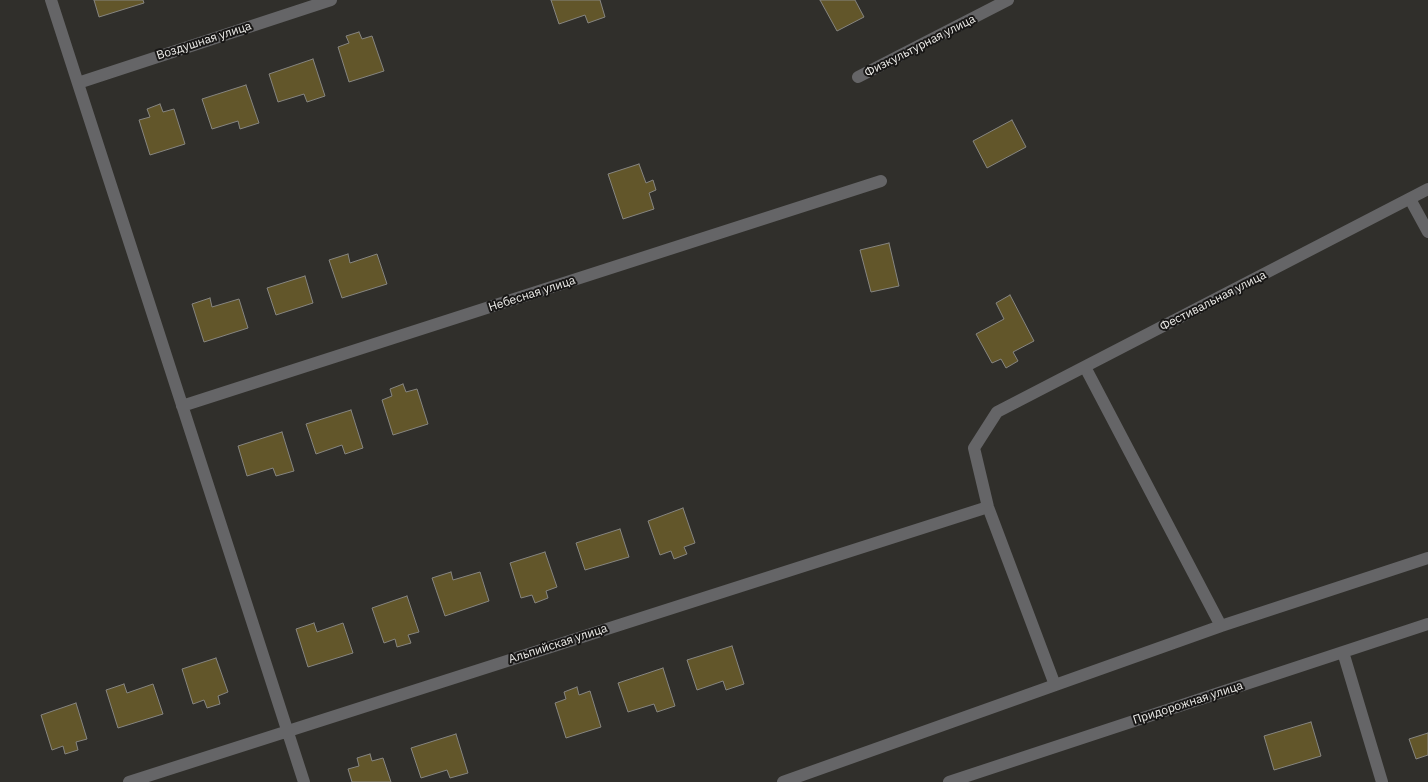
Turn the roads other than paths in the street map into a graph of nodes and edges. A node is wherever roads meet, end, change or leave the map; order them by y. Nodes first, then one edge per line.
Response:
1 (52, 0) edge
2 (331, 0) edge
3 (1008, 0) edge
4 (858, 77) dead end
5 (78, 83) junction
6 (881, 181) dead end
7 (1428, 189) edge
8 (1410, 199) junction
9 (1428, 232) edge
10 (1085, 367) junction
11 (182, 406) junction
12 (988, 506) junction
13 (1428, 558) edge
14 (1428, 624) edge
15 (1221, 626) junction
16 (1343, 652) junction
17 (1055, 685) junction
18 (287, 731) junction
19 (129, 782) edge
20 (304, 782) edge
21 (783, 782) edge
22 (949, 782) edge
23 (1382, 782) edge

1 - 5 street
2 - 5 street, Воздушная улица
3 - 4 street, Физкультурная улица
5 - 11 street
6 - 11 street, Небесная улица
7 - 8 street, Фестивальная улица
8 - 9 street
8 - 10 street, Фестивальная улица
10 - 12 street, Фестивальная улица
10 - 15 street
11 - 18 street
12 - 17 street
12 - 18 street, Альпийская улица
13 - 15 street
14 - 16 street, Придорожная улица
15 - 17 street
16 - 22 street, Придорожная улица
16 - 23 street
17 - 21 street
18 - 19 street, Альпийская улица
18 - 20 street

